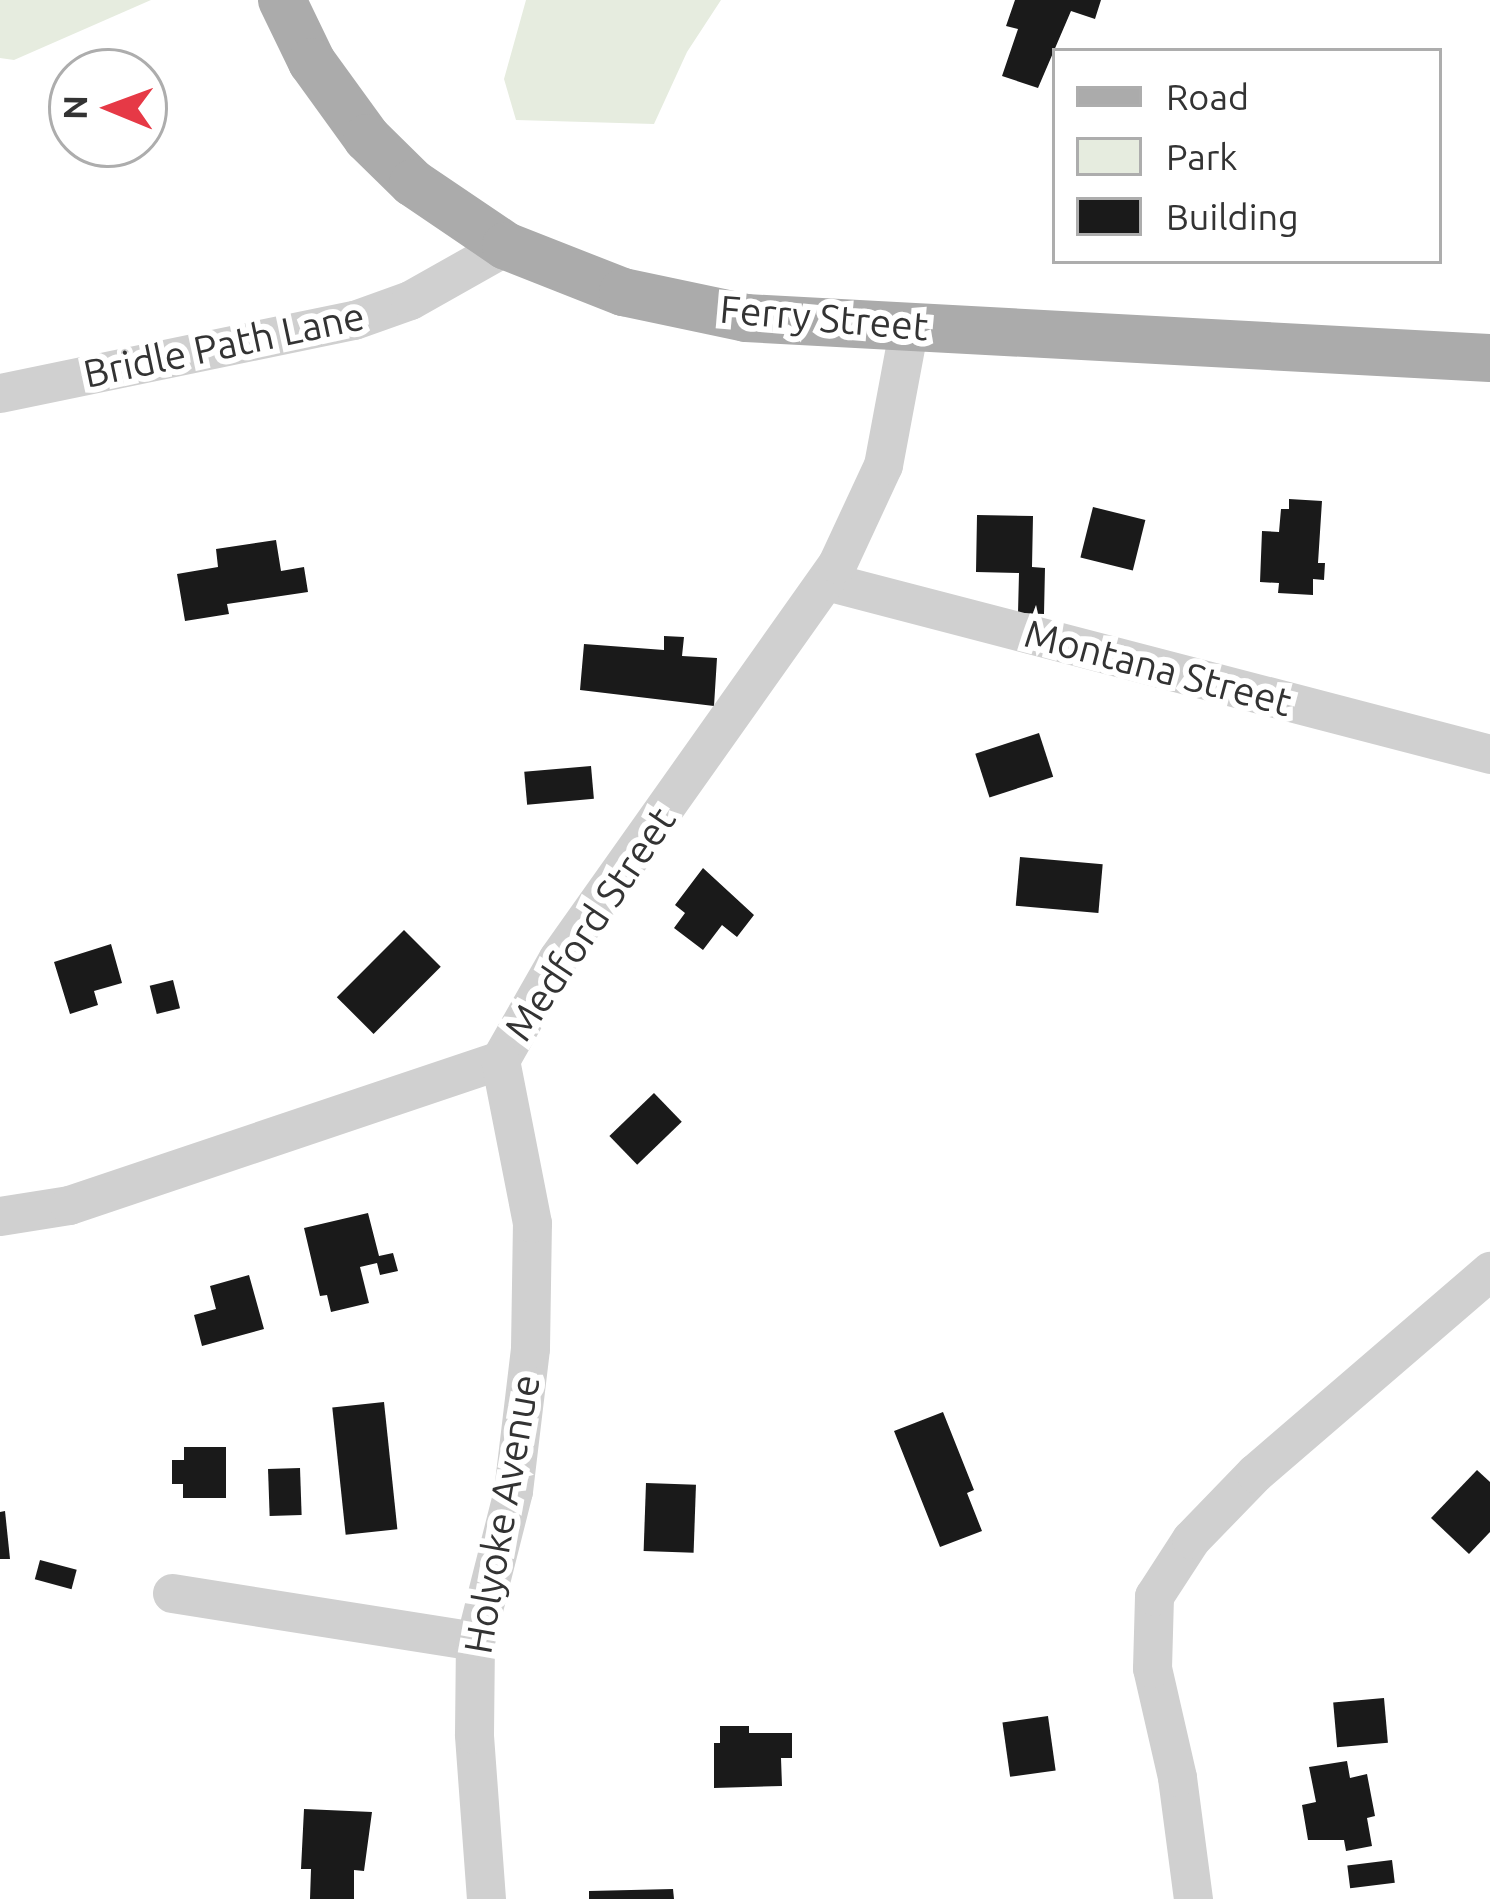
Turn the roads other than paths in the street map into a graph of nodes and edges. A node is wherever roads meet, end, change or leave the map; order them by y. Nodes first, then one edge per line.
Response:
1 (282, 0) edge
2 (506, 246) junction
3 (909, 326) junction
4 (1490, 358) edge
5 (0, 393) edge
6 (826, 581) junction
7 (1490, 754) edge
8 (500, 1060) junction
9 (0, 1216) edge
10 (1490, 1271) edge
11 (172, 1593) dead end
12 (475, 1641) junction
13 (486, 1899) edge
14 (1193, 1899) edge

1 - 2 main road, Ferry Street
2 - 3 main road, Ferry Street
2 - 5 street, Bridle Path Lane
3 - 4 main road, Ferry Street
3 - 6 street, Medford Street
6 - 7 street, Montana Street
6 - 8 street, Medford Street
8 - 9 street, Medford Street
8 - 12 street, Holyoke Avenue
10 - 14 street
11 - 12 street
12 - 13 street, Holyoke Avenue

